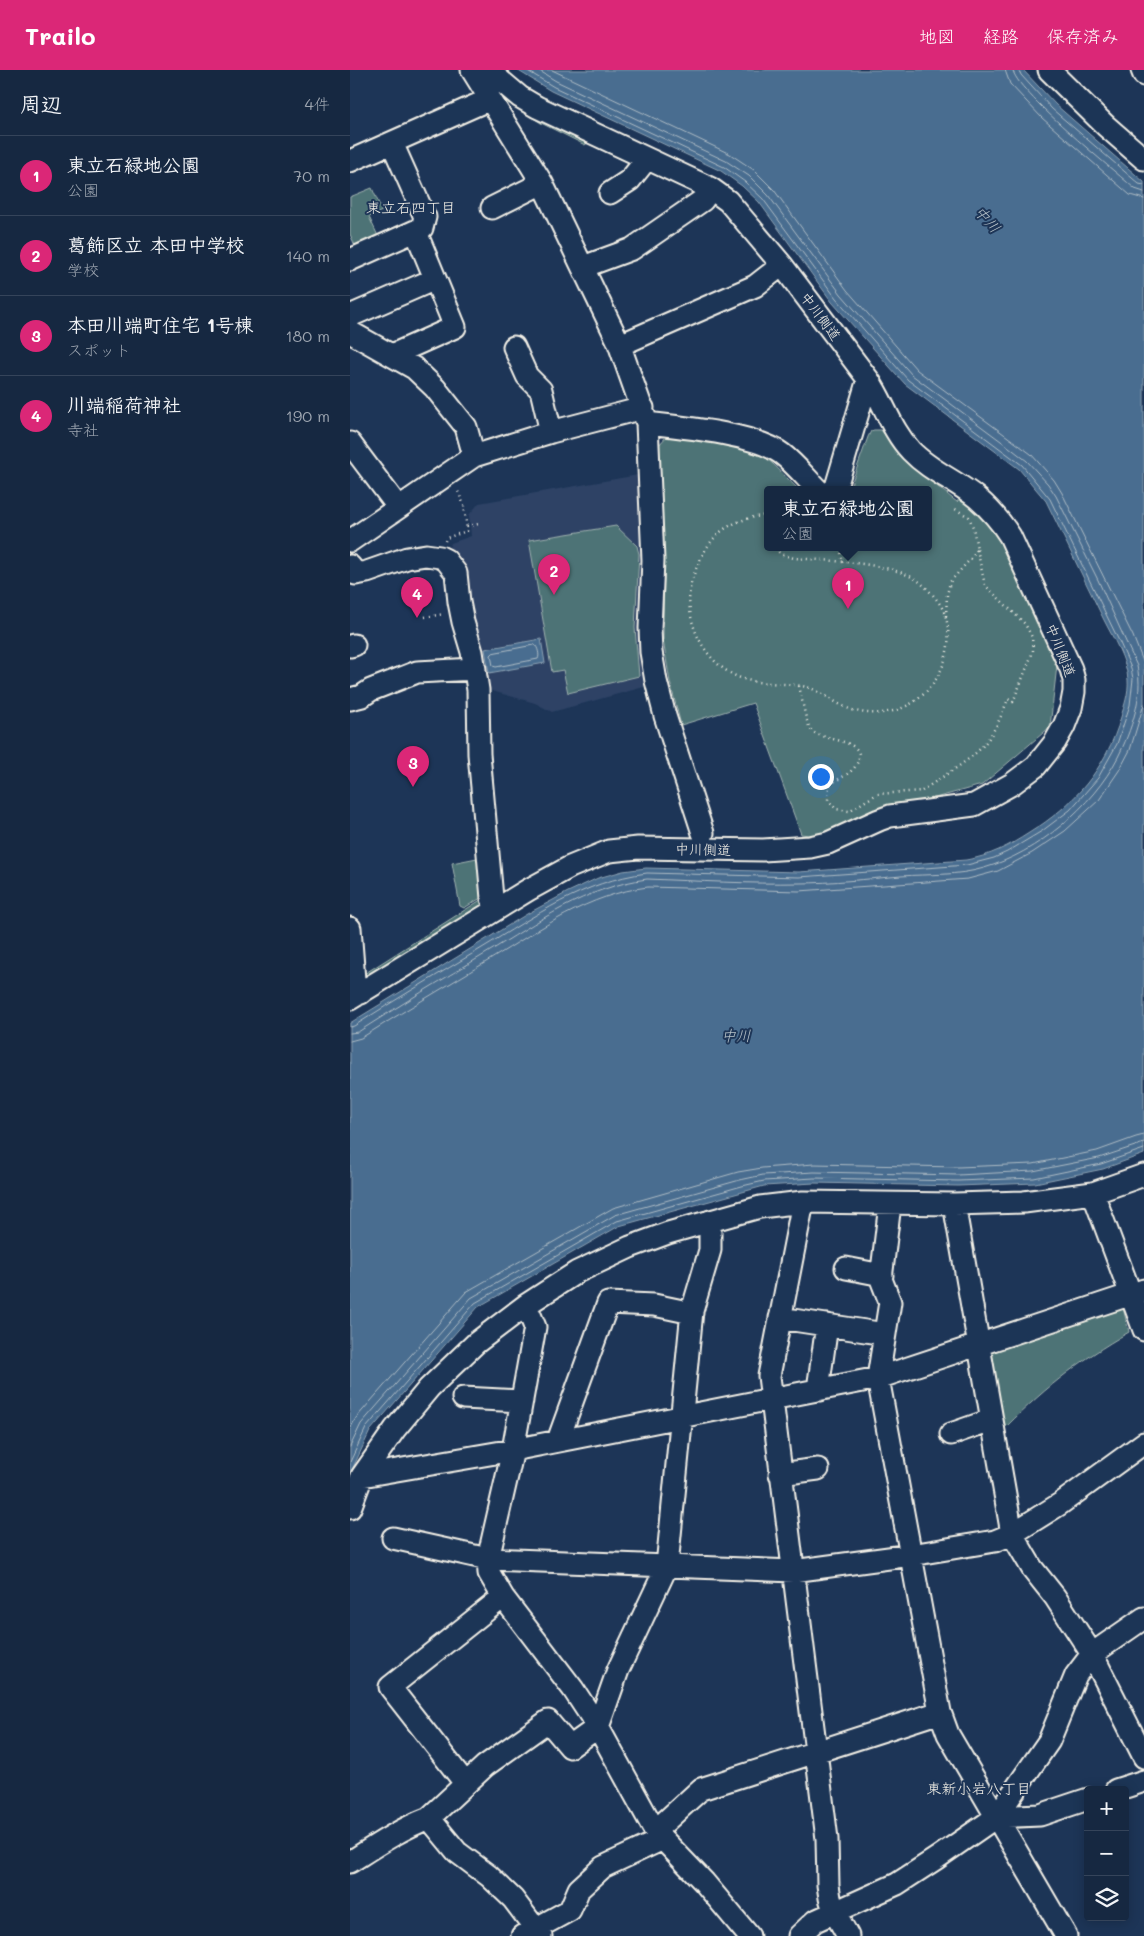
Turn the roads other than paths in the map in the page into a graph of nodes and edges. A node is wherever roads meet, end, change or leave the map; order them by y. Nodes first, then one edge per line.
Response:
1 (472, 70) edge
2 (488, 70) edge
3 (1049, 70) edge
4 (1142, 70) edge
5 (1144, 75) edge
6 (490, 99) junction
7 (392, 143) junction
8 (1144, 159) edge
9 (646, 160) junction
10 (350, 161) edge
11 (542, 184) junction
12 (710, 188) junction
13 (610, 193) dead end
14 (492, 208) dead end
15 (416, 232) junction
16 (350, 260) edge
17 (782, 265) junction
18 (583, 267) junction
19 (435, 279) junction
20 (351, 330) edge
21 (620, 345) junction
22 (514, 347) dead end
23 (392, 355) junction
24 (868, 378) junction
25 (645, 415) junction
26 (886, 415) junction
27 (854, 430) junction
28 (551, 432) junction
29 (352, 449) edge
30 (474, 456) junction
31 (814, 486) edge
32 (836, 486) edge
33 (398, 507) junction
34 (350, 541) edge
35 (350, 566) edge
36 (475, 669) junction
37 (350, 699) edge
38 (703, 833) dead end
39 (495, 909) junction
40 (350, 928) edge
41 (355, 996) edge
42 (1144, 1175) edge
43 (1093, 1193) junction
44 (803, 1202) junction
45 (890, 1204) junction
46 (954, 1204) junction
47 (710, 1221) junction
48 (846, 1268) dead end
49 (882, 1275) junction
50 (1137, 1292) edge
51 (526, 1305) junction
52 (692, 1313) junction
53 (780, 1318) junction
54 (827, 1325) junction
55 (1144, 1330) edge
56 (885, 1334) junction
57 (978, 1346) junction
58 (878, 1378) junction
59 (820, 1390) junction
60 (463, 1398) dead end
61 (771, 1400) junction
62 (522, 1401) junction
63 (681, 1419) junction
64 (991, 1420) junction
65 (951, 1434) dead end
66 (560, 1440) junction
67 (1144, 1443) edge
68 (513, 1450) junction
69 (818, 1469) dead end
70 (780, 1474) junction
71 (362, 1476) junction
72 (350, 1508) edge
73 (1012, 1534) junction
74 (393, 1538) dead end
75 (911, 1555) junction
76 (488, 1559) junction
77 (667, 1566) junction
78 (793, 1571) junction
79 (503, 1597) junction
80 (1144, 1618) edge
81 (1092, 1654) junction
82 (940, 1712) junction
83 (598, 1727) junction
84 (816, 1754) junction
85 (1144, 1757) edge
86 (1144, 1781) edge
87 (465, 1783) junction
88 (1128, 1786) edge
89 (1084, 1800) edge
90 (996, 1817) junction
91 (429, 1818) junction
92 (659, 1835) junction
93 (350, 1862) edge
94 (834, 1911) junction
95 (533, 1934) edge
96 (748, 1936) edge
97 (800, 1936) edge
98 (848, 1936) edge
99 (1066, 1936) edge

1 - 6 street
2 - 9 street, 中川側道
3 - 8 street
4 - 5 street
6 - 7 street
6 - 11 street
7 - 10 street
7 - 15 street
9 - 12 street, 中川側道
9 - 13 street
11 - 14 street
11 - 18 street
12 - 17 street, 中川側道
12 - 18 street
15 - 16 street
15 - 19 street
17 - 21 street
17 - 24 street, 中川側道
18 - 21 street
19 - 20 street
19 - 23 street
20 - 23 street
21 - 25 street
22 - 28 street
23 - 30 street
24 - 26 street, 中川側道
24 - 27 street
25 - 28 street
25 - 31 street
25 - 38 street
26 - 27 street
26 - 39 street, 中川側道
27 - 32 street
28 - 30 street
29 - 33 street
30 - 33 street
33 - 34 street
35 - 36 street
36 - 37 street
36 - 39 street
39 - 41 street, 中川側道
40 - 41 street
42 - 43 street
43 - 46 street
43 - 50 street
44 - 45 street
44 - 47 street
44 - 53 street
45 - 46 street
45 - 49 street
46 - 57 street
47 - 51 street
47 - 52 street
48 - 49 street
49 - 56 street
50 - 55 street
50 - 57 street
51 - 62 street
51 - 71 street
52 - 63 street
52 - 66 street
53 - 54 street
53 - 61 street
54 - 56 street
54 - 59 street
56 - 58 street
57 - 58 street
57 - 64 street
58 - 59 street
58 - 75 street
59 - 61 street
60 - 62 street
61 - 63 street
61 - 70 street
62 - 68 street
63 - 66 street
63 - 77 street
64 - 65 street
64 - 73 street
66 - 68 street
67 - 73 street
68 - 71 street
68 - 76 street
69 - 70 street
70 - 78 street
71 - 72 street
73 - 75 street
73 - 81 street
74 - 76 street
75 - 78 street
75 - 82 street
76 - 77 street
76 - 79 street
77 - 78 street
77 - 83 street
78 - 84 street
79 - 83 street
79 - 87 street
80 - 81 street
81 - 85 street
81 - 90 street
82 - 84 street
82 - 90 street
83 - 87 street
83 - 92 street
84 - 92 street
84 - 94 street
86 - 88 street
87 - 91 street
89 - 90 street
90 - 94 street
90 - 99 street
91 - 93 street
91 - 95 street
92 - 95 street
92 - 96 street
94 - 97 street
94 - 98 street

